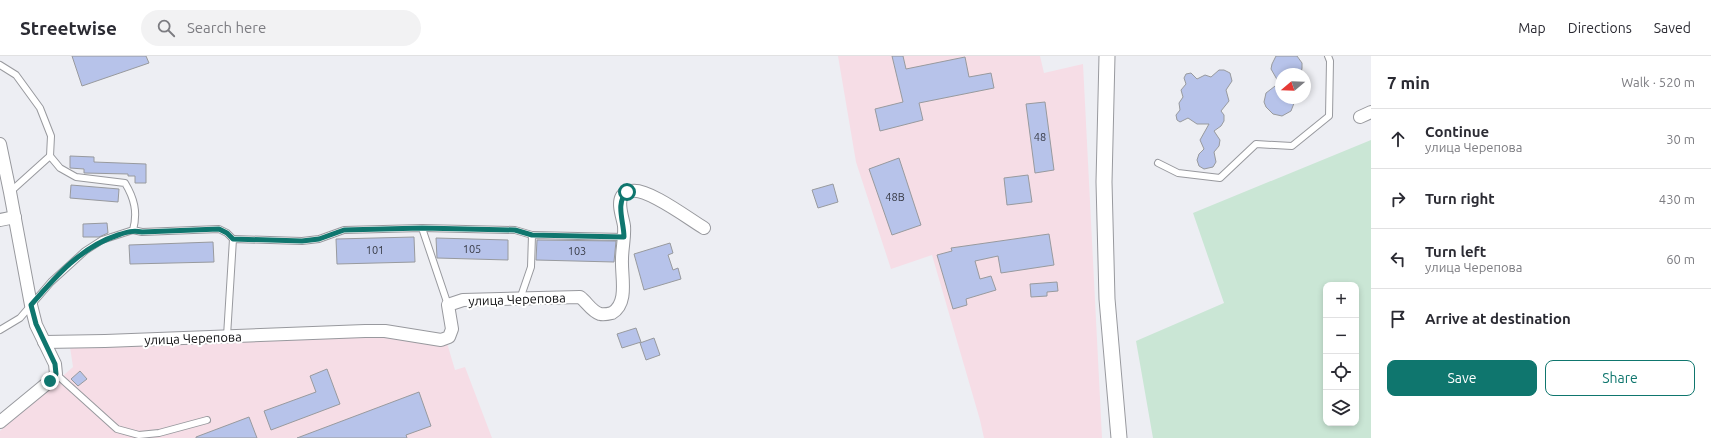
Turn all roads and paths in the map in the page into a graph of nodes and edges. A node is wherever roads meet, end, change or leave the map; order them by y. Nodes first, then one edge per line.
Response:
1 (1106, 56) edge
2 (1328, 56) edge
3 (0, 65) edge
4 (0, 144) edge
5 (50, 156) junction
6 (1158, 163) dead end
7 (10, 192) junction
8 (15, 217) junction
9 (0, 220) edge
10 (422, 228) junction
11 (704, 228) dead end
12 (133, 230) junction
13 (532, 235) junction
14 (624, 237) junction
15 (233, 239) junction
16 (520, 298) junction
17 (31, 305) junction
18 (448, 305) junction
19 (0, 330) edge
20 (227, 336) junction
21 (44, 342) junction
22 (56, 374) junction
23 (207, 420) dead end
24 (0, 422) edge
25 (1119, 438) edge

1 - 25 street
2 - 6 lane
3 - 5 lane
4 - 7 street
5 - 7 lane
5 - 12 lane
7 - 8 street
8 - 9 street
8 - 17 street
10 - 13 lane
10 - 15 lane
10 - 18 lane
11 - 14 street, улица Черепова
12 - 15 lane
12 - 17 lane
13 - 14 lane
13 - 16 lane
14 - 16 street, улица Черепова
15 - 20 lane
16 - 18 street, улица Черепова
17 - 19 lane
17 - 21 street
18 - 20 street, улица Черепова
20 - 21 street, улица Черепова
21 - 22 street
22 - 23 lane
22 - 24 street

